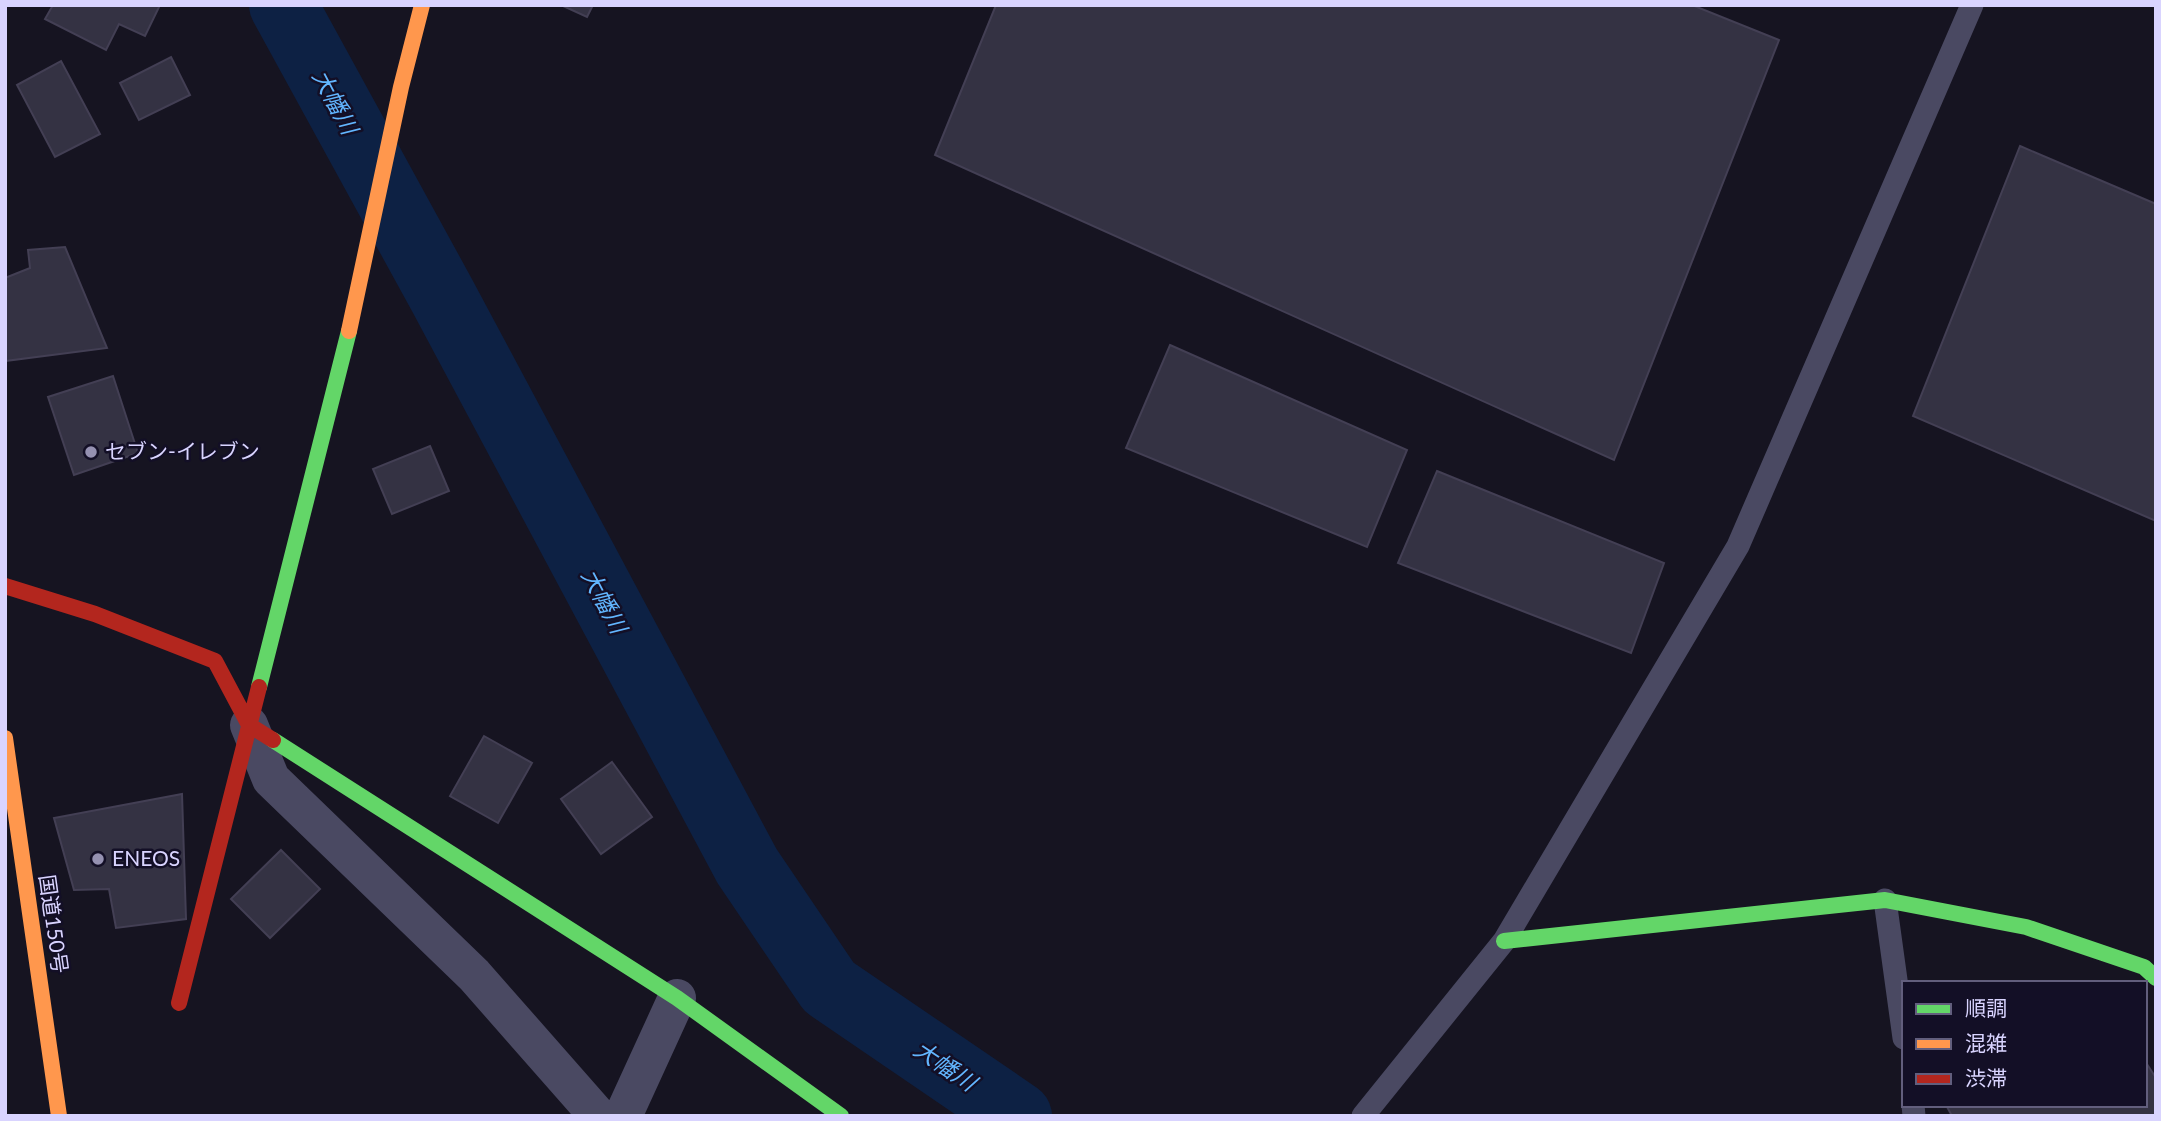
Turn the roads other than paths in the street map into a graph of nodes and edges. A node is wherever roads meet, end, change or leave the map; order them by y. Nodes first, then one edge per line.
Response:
1 (422, 5) edge
2 (1972, 5) edge
3 (5, 586) edge
4 (249, 725) junction
5 (5, 738) edge
6 (1885, 900) junction
7 (1504, 941) junction
8 (2156, 978) edge
9 (677, 998) junction
10 (179, 1003) dead end
11 (1902, 1023) edge
12 (59, 1116) edge
13 (598, 1116) edge
14 (623, 1116) edge
15 (841, 1116) edge
16 (1363, 1116) edge

1 - 4 main road
2 - 7 lane
3 - 4 main road
4 - 9 main road
4 - 10 main road
4 - 13 street
5 - 12 main road, 国道150号
6 - 7 main road
6 - 8 main road
6 - 11 lane
7 - 16 lane
9 - 14 street
9 - 15 main road

